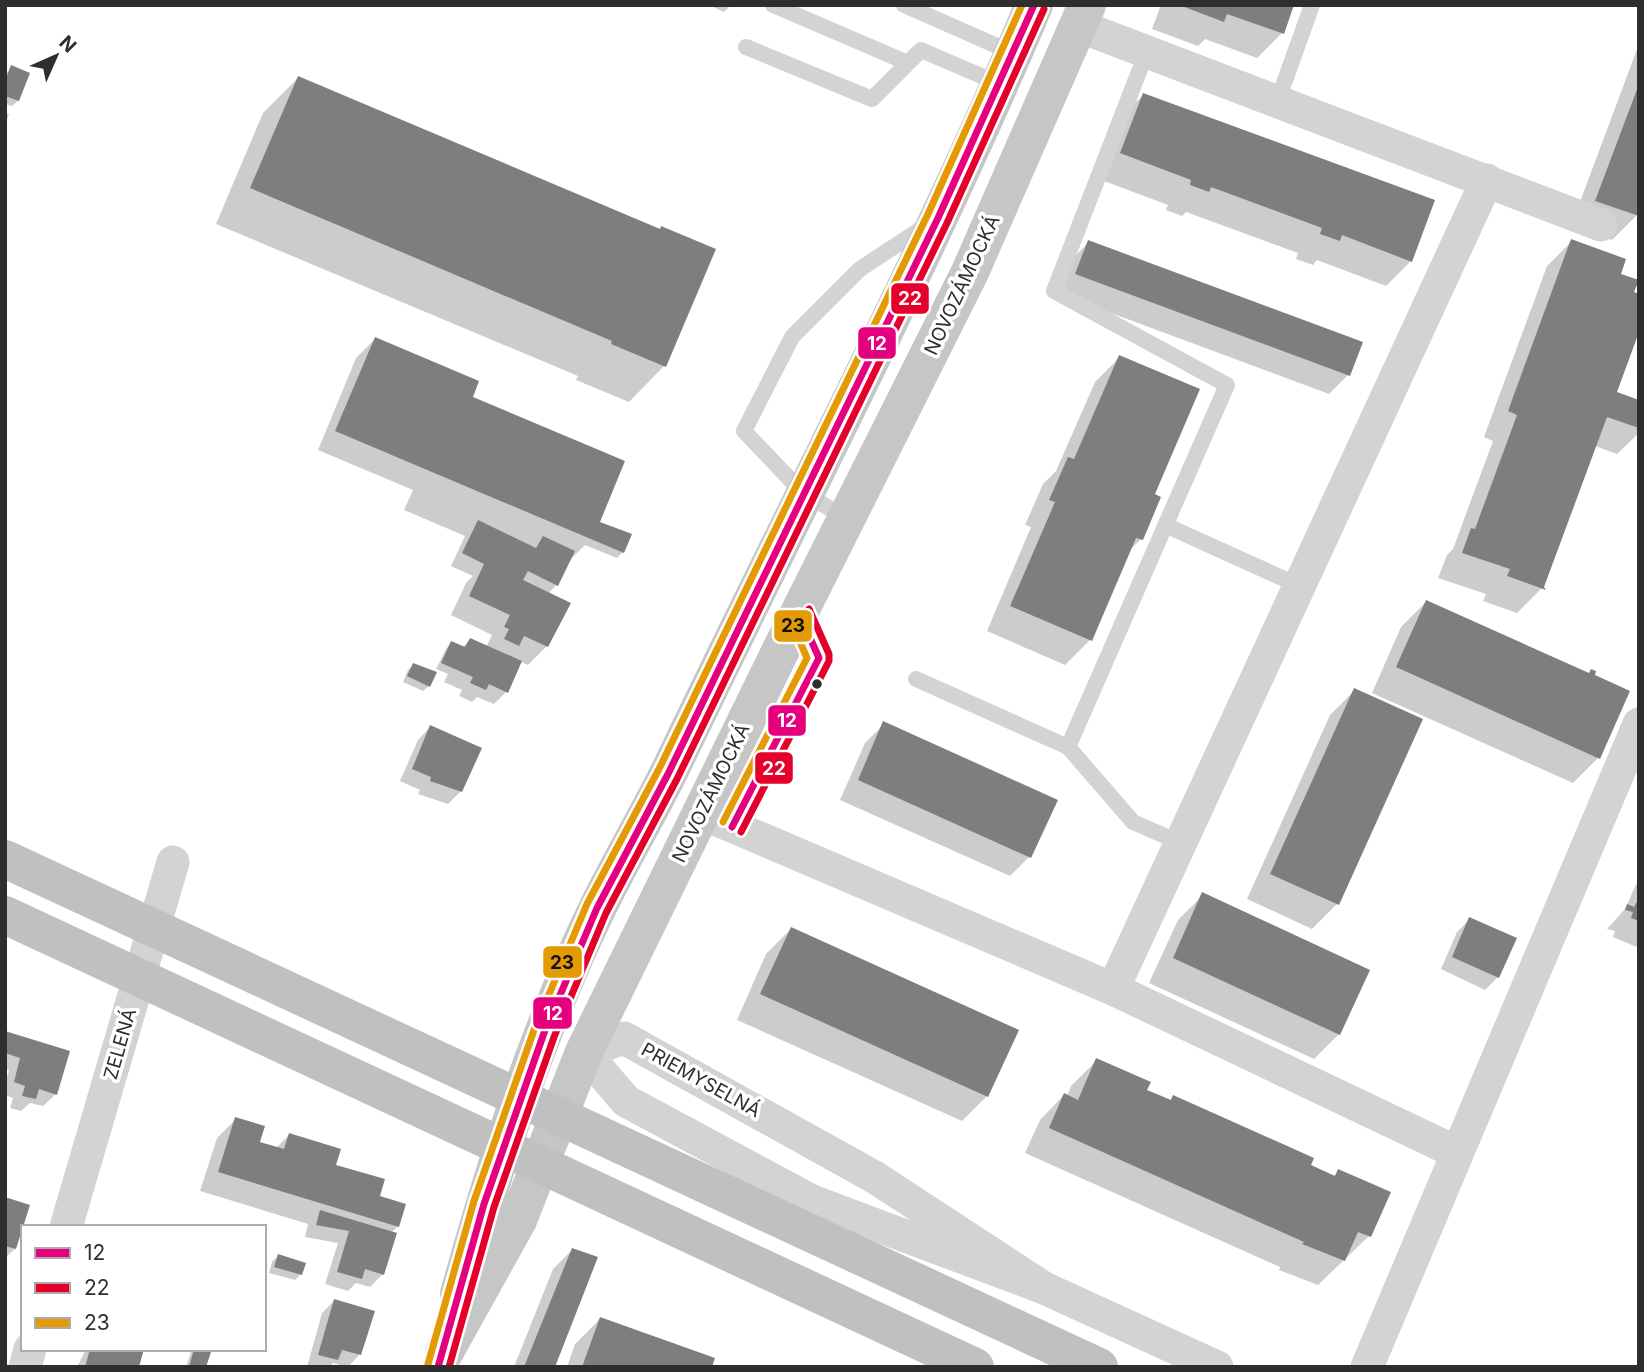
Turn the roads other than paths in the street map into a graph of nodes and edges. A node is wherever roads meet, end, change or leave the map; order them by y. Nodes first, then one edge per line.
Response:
1 (773, 5) edge
2 (904, 5) edge
3 (1034, 5) edge
4 (1312, 5) edge
5 (1083, 15) edge
6 (746, 47) dead end
7 (1147, 51) junction
8 (908, 63) junction
9 (1007, 69) junction
10 (1278, 100) junction
11 (1487, 180) junction
12 (938, 218) junction
13 (1601, 225) dead end
14 (804, 494) junction
15 (848, 518) junction
16 (1165, 526) junction
17 (1300, 586) junction
18 (916, 679) dead end
19 (1639, 724) edge
20 (1068, 747) junction
21 (716, 820) junction
22 (1181, 843) junction
23 (5, 859) edge
24 (173, 862) dead end
25 (5, 915) edge
26 (1113, 989) junction
27 (544, 1032) junction
28 (584, 1052) junction
29 (1456, 1152) junction
30 (67, 1225) edge
31 (1044, 1287) junction
32 (441, 1360) edge
33 (975, 1367) edge
34 (1099, 1367) edge
35 (1217, 1367) edge
36 (1367, 1367) edge

1 - 8 lane
2 - 9 lane
3 - 9 main road, NOVOZÁMOCKÁ
4 - 10 lane
5 - 7 street
5 - 15 main road, NOVOZÁMOCKÁ
6 - 8 lane
7 - 10 street
7 - 16 lane
8 - 9 lane
9 - 12 main road, NOVOZÁMOCKÁ
10 - 11 street
11 - 13 street
11 - 17 street
12 - 14 main road, NOVOZÁMOCKÁ
12 - 14 lane
14 - 15 lane
14 - 27 main road, NOVOZÁMOCKÁ
15 - 21 main road, NOVOZÁMOCKÁ
16 - 17 lane
16 - 20 lane
17 - 22 street
18 - 20 lane
19 - 29 street
20 - 22 lane
21 - 26 street
21 - 28 main road, NOVOZÁMOCKÁ
22 - 26 street
23 - 34 highway, bridge
24 - 30 street, ZELENÁ
25 - 33 highway, bridge
26 - 29 street
27 - 28 main road
27 - 32 main road, NOVOZÁMOCKÁ
28 - 31 street, PRIEMYSELNÁ
28 - 31 street, PRIEMYSELNÁ
28 - 32 main road, NOVOZÁMOCKÁ
29 - 36 street
31 - 35 street, PRIEMYSELNÁ

